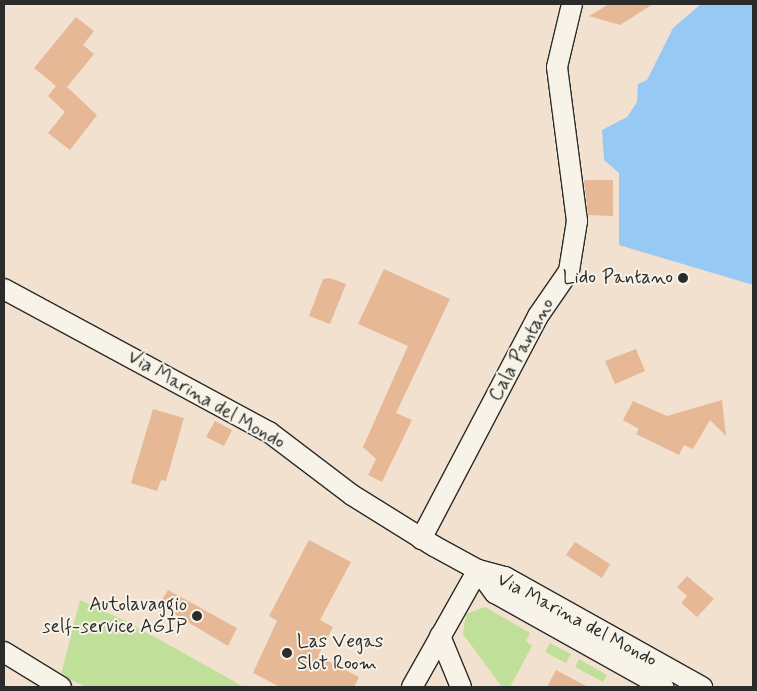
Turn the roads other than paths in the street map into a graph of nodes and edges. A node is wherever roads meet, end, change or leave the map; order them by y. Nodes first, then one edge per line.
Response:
1 (572, 4) edge
2 (4, 289) edge
3 (421, 539) junction
4 (478, 570) junction
5 (440, 636) junction
6 (4, 652) edge
7 (642, 673) edge
8 (60, 687) edge
9 (412, 687) edge
10 (461, 687) edge
11 (663, 687) edge
12 (702, 687) edge

1 - 3 street, Cala Pantano
2 - 3 street, Via Marina del Mondo
3 - 4 street, Via Marina del Mondo
4 - 5 street
4 - 7 street, Via Marina del Mondo
5 - 9 street
5 - 10 street
6 - 8 street
7 - 11 street, Via Marina del Mondo
7 - 12 street, Via Marina del Mondo

